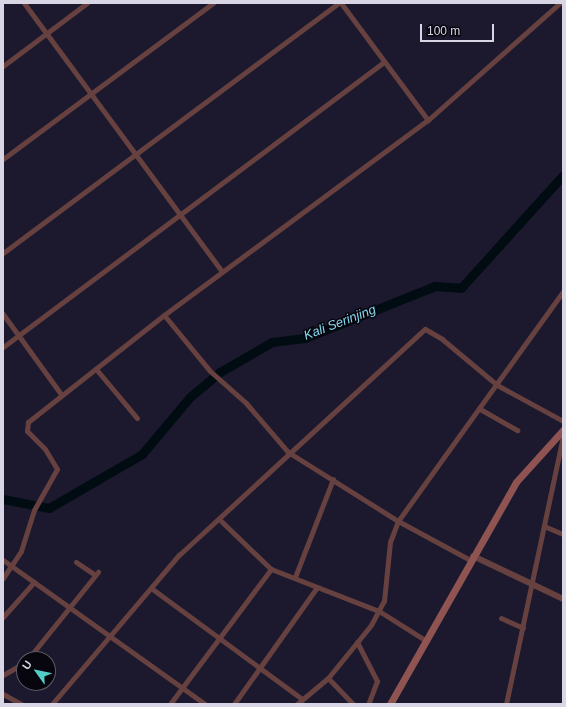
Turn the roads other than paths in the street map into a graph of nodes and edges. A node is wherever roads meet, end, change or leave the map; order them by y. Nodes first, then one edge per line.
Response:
1 (24, 3) edge
2 (86, 3) edge
3 (213, 3) edge
4 (340, 3) edge
5 (560, 3) edge
6 (46, 34) junction
7 (384, 62) junction
8 (3, 66) edge
9 (90, 93) junction
10 (428, 120) junction
11 (134, 156) junction
12 (3, 159) edge
13 (177, 214) junction
14 (3, 253) edge
15 (222, 272) junction
16 (563, 291) edge
17 (3, 314) edge
18 (164, 315) junction
19 (19, 335) junction
20 (3, 347) edge
21 (96, 369) junction
22 (499, 386) junction
23 (61, 394) junction
24 (482, 411) junction
25 (137, 418) dead end
26 (563, 421) edge
27 (517, 430) dead end
28 (563, 430) edge
29 (563, 436) edge
30 (288, 452) junction
31 (333, 479) junction
32 (220, 520) junction
33 (401, 522) junction
34 (544, 526) junction
35 (563, 534) edge
36 (471, 558) junction
37 (3, 560) edge
38 (76, 562) dead end
39 (13, 566) junction
40 (271, 569) junction
41 (295, 577) junction
42 (3, 578) edge
43 (34, 582) junction
44 (533, 585) junction
45 (317, 587) junction
46 (151, 588) junction
47 (563, 599) edge
48 (71, 608) junction
49 (379, 611) junction
50 (3, 617) edge
51 (501, 618) dead end
52 (523, 628) junction
53 (218, 637) junction
54 (111, 638) junction
55 (425, 640) junction
56 (357, 642) junction
57 (35, 651) edge
58 (16, 668) edge
59 (262, 668) junction
60 (3, 675) edge
61 (328, 678) junction
62 (182, 688) junction
63 (3, 694) edge
64 (302, 699) junction
65 (20, 704) edge
66 (52, 704) edge
67 (170, 704) edge
68 (205, 704) edge
69 (234, 704) edge
70 (297, 704) edge
71 (353, 704) edge
72 (368, 704) edge
73 (390, 704) edge
74 (506, 704) edge

1 - 6 street
2 - 6 street
3 - 9 street
4 - 7 street
4 - 11 street
5 - 10 street
6 - 8 street
6 - 9 street
7 - 10 street
7 - 13 street
9 - 11 street
9 - 12 street
10 - 15 street
11 - 13 street
11 - 14 street
13 - 15 street
13 - 19 street
15 - 18 street
16 - 22 street
17 - 19 street
18 - 21 street
18 - 30 street
19 - 20 street
19 - 23 street
21 - 23 street
21 - 25 street
22 - 24 street
22 - 26 street
22 - 30 street
23 - 39 street
24 - 27 street
24 - 33 street
28 - 36 main road
29 - 34 street
30 - 31 street
30 - 32 street
31 - 33 street
31 - 41 street
32 - 40 street
32 - 46 street
33 - 36 street
33 - 49 street
34 - 35 street
34 - 44 street
36 - 44 street
36 - 55 main road
37 - 39 street
38 - 48 street
39 - 42 street
39 - 43 street
40 - 41 street
40 - 53 street
41 - 45 street
43 - 48 street
43 - 50 street
44 - 47 street
44 - 52 street
45 - 49 street
45 - 59 street
46 - 53 street
46 - 54 street
48 - 54 street
48 - 57 street
49 - 55 street
49 - 56 street
51 - 52 street
52 - 74 street
53 - 59 street
53 - 62 street
54 - 62 street
54 - 66 street
55 - 73 main road
56 - 61 street
56 - 72 street
58 - 60 street
59 - 64 street
59 - 69 street
61 - 64 street
61 - 71 street
62 - 67 street
62 - 68 street
63 - 65 street
64 - 70 street

